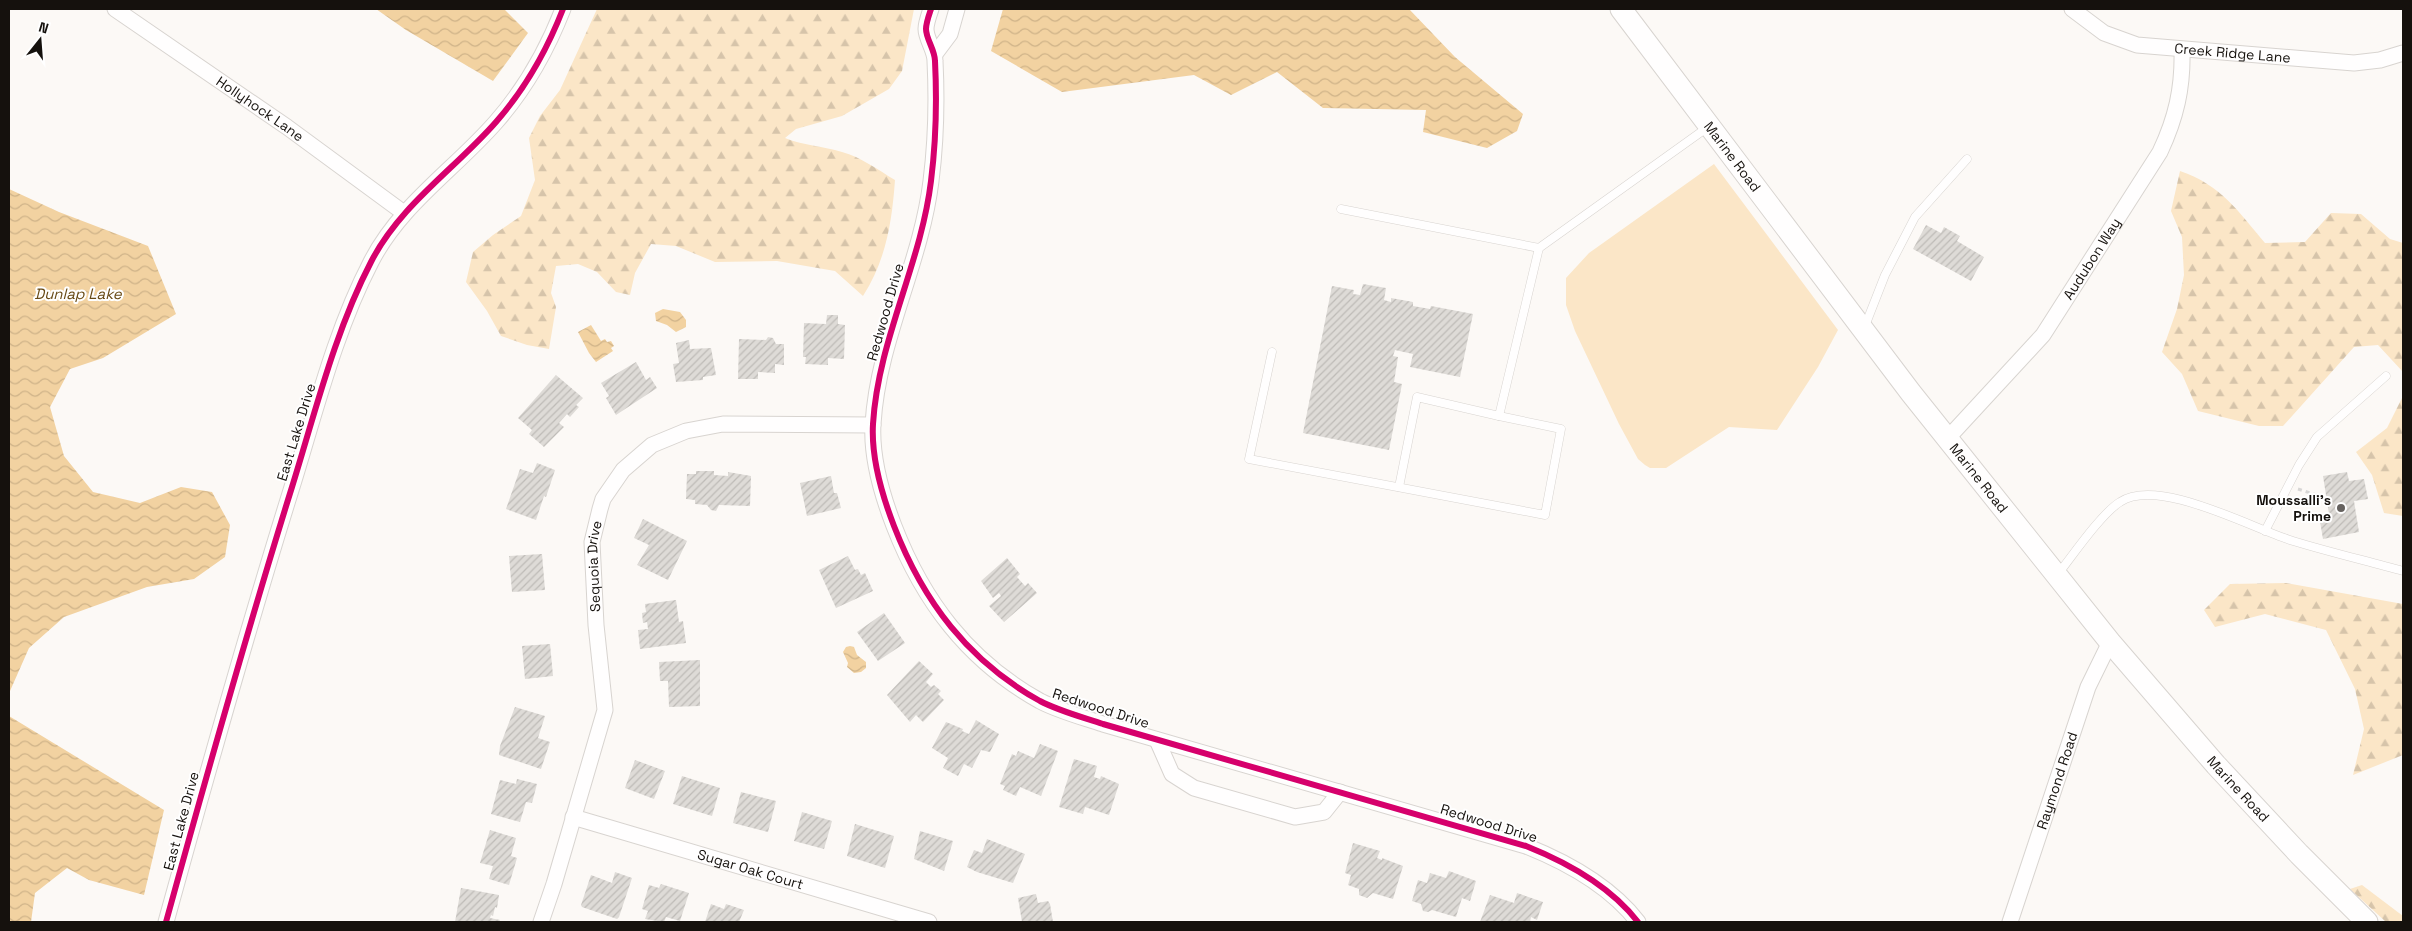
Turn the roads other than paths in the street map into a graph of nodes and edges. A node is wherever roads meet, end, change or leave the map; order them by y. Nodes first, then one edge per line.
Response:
1 (115, 9) edge
2 (563, 9) edge
3 (931, 9) edge
4 (957, 9) edge
5 (1621, 9) edge
6 (2072, 9) edge
7 (2182, 50) junction
8 (2403, 53) edge
9 (935, 54) junction
10 (1710, 126) junction
11 (1967, 159) dead end
12 (1341, 209) dead end
13 (404, 213) junction
14 (1540, 248) junction
15 (1864, 331) junction
16 (1272, 352) dead end
17 (2386, 376) dead end
18 (1499, 416) junction
19 (873, 425) junction
20 (1947, 439) junction
21 (1399, 487) junction
22 (2265, 531) junction
23 (2403, 571) edge
24 (2056, 575) junction
25 (2110, 642) junction
26 (1157, 740) junction
27 (1340, 792) junction
28 (573, 817) junction
29 (166, 922) edge
30 (541, 922) edge
31 (929, 922) edge
32 (1638, 922) edge
33 (2010, 922) edge
34 (2367, 922) edge

1 - 13 street, Hollyhock Lane
2 - 13 street, East Lake Drive
3 - 9 street, Redwood Drive
4 - 9 street
5 - 10 main road, Marine Road
6 - 7 street, Creek Ridge Lane
7 - 8 street, Creek Ridge Lane
7 - 20 street, Audubon Way
9 - 19 street, Redwood Drive
10 - 14 lane
10 - 15 main road, Marine Road
11 - 15 lane
12 - 14 lane
13 - 29 street, East Lake Drive
14 - 18 lane
15 - 20 main road, Marine Road
16 - 21 lane
17 - 22 lane
18 - 21 lane
18 - 21 lane
19 - 26 street, Redwood Drive
19 - 28 street, Sequoia Drive
20 - 24 main road, Marine Road
22 - 23 lane
22 - 24 lane
24 - 25 main road, Marine Road
25 - 33 street, Raymond Road
25 - 34 main road, Marine Road
26 - 27 street, Redwood Drive
26 - 27 street
27 - 32 street, Redwood Drive
28 - 30 street, Sequoia Drive
28 - 31 street, Sugar Oak Court

